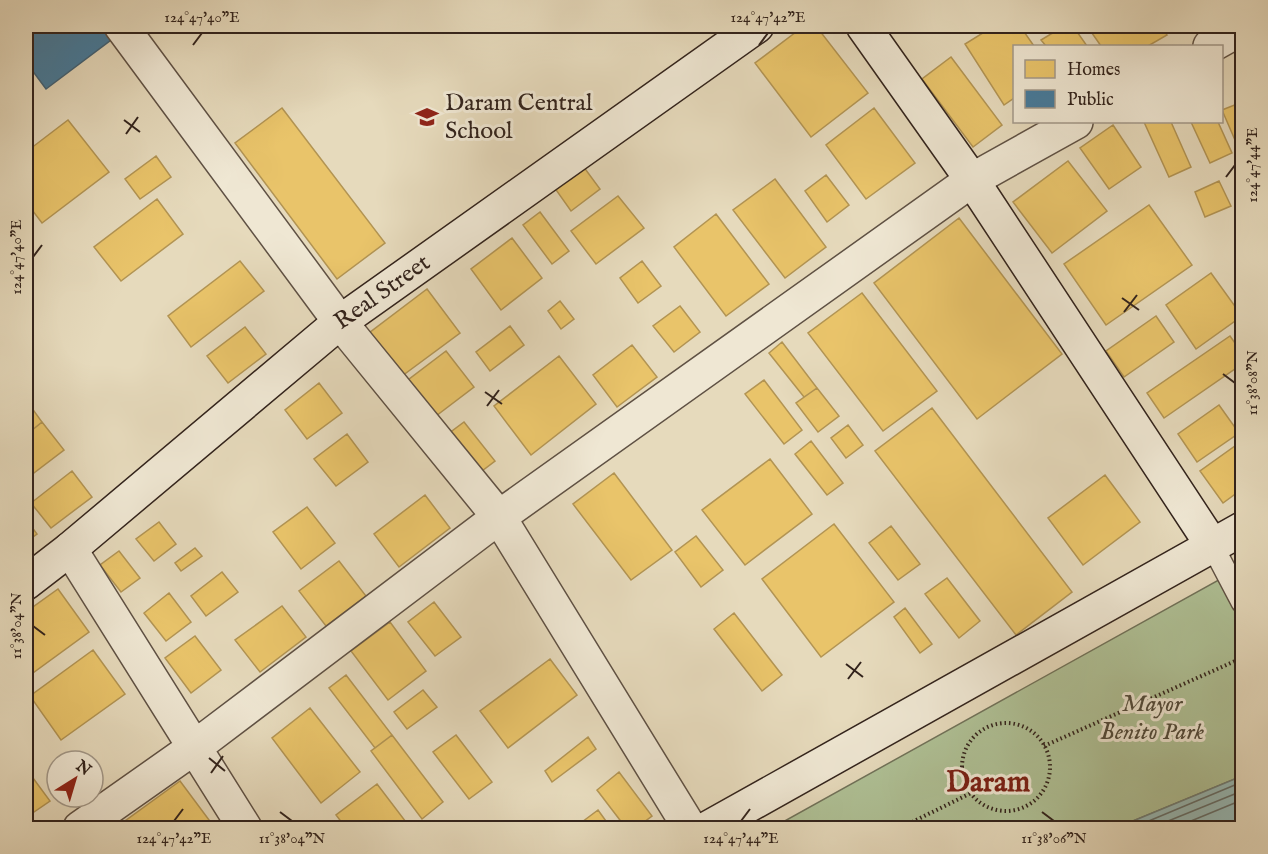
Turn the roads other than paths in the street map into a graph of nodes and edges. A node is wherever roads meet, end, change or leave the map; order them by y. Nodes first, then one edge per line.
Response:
1 (121, 26) edge
2 (757, 26) edge
3 (863, 26) edge
4 (1242, 28) edge
5 (1212, 45) edge
6 (1074, 123) edge
7 (972, 180) junction
8 (340, 322) junction
9 (499, 517) junction
10 (1242, 529) edge
11 (1212, 545) junction
12 (70, 549) junction
13 (26, 583) edge
14 (1242, 602) edge
15 (195, 747) junction
16 (80, 828) edge
17 (245, 828) edge
18 (690, 828) edge
19 (708, 828) edge

1 - 8 street
2 - 8 street, Real Street
3 - 7 street
4 - 5 street
6 - 7 street
7 - 9 street
7 - 11 street
8 - 9 street
8 - 12 street, Real Street
9 - 15 street
9 - 18 street
10 - 11 street
11 - 14 lane
11 - 19 street
12 - 13 street, Real Street
12 - 15 street
15 - 16 street
15 - 17 street

